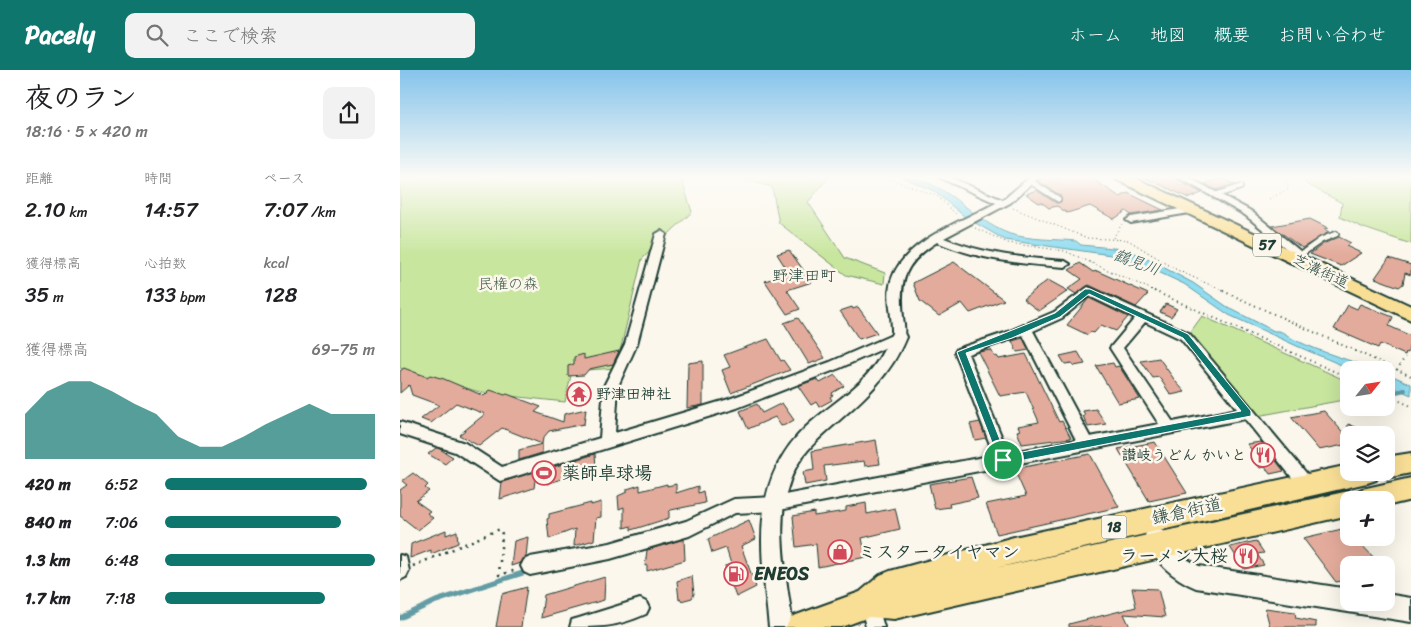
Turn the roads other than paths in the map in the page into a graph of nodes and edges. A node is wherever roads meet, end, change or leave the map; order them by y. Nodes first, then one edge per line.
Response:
1 (1000, 203) edge
2 (1177, 203) edge
3 (1230, 203) edge
4 (1004, 205) joint
5 (1192, 210) junction
6 (1131, 220) dead end
7 (661, 234) dead end
8 (1336, 234) dead end
9 (936, 238) junction
10 (1298, 257) junction
11 (1065, 264) dead end
12 (1389, 303) junction
13 (1411, 305) edge
14 (1411, 314) edge
15 (1143, 316) junction
16 (1026, 329) junction
17 (898, 337) junction
18 (1248, 413) junction
19 (400, 428) edge
20 (1169, 428) junction
21 (607, 440) junction
22 (1086, 444) junction
23 (1003, 460) junction
24 (1411, 463) edge
25 (1395, 466) edge
26 (1340, 478) edge
27 (1307, 485) junction
28 (1411, 489) edge
29 (1395, 493) edge
30 (774, 504) junction
31 (1340, 505) edge
32 (1145, 520) junction
33 (1158, 545) junction
34 (530, 566) road end
35 (1340, 600) edge
36 (640, 608) dead end
37 (1395, 608) edge
38 (1411, 610) edge
39 (872, 615) edge
40 (579, 627) edge
41 (781, 627) edge
42 (801, 627) edge

1 - 4 street
2 - 5 main road, 芝溝街道 / 57
3 - 10 street
4 - 9 street
5 - 6 street
5 - 10 main road, 芝溝街道 / 57
7 - 21 street
8 - 10 lane
9 - 11 street
9 - 17 street
10 - 12 main road, 芝溝街道 / 57
12 - 13 street
12 - 14 main road, 芝溝街道 / 57
15 - 16 street
15 - 18 street
15 - 20 street
16 - 22 street
16 - 23 street
17 - 21 street
17 - 30 street
18 - 20 street
18 - 27 street
19 - 21 street
20 - 22 street
22 - 23 street
23 - 30 street
24 - 25 main road
26 - 27 main road, 鎌倉街道 / 18
27 - 32 main road, 鎌倉街道 / 18
28 - 29 main road
30 - 34 street
30 - 41 street
31 - 33 main road, 鎌倉街道 / 18
32 - 33 street
32 - 39 main road, 鎌倉街道 / 18
33 - 35 street
33 - 39 main road, 鎌倉街道 / 18
36 - 40 street
37 - 38 street
39 - 42 main road, 鎌倉街道 / 18

